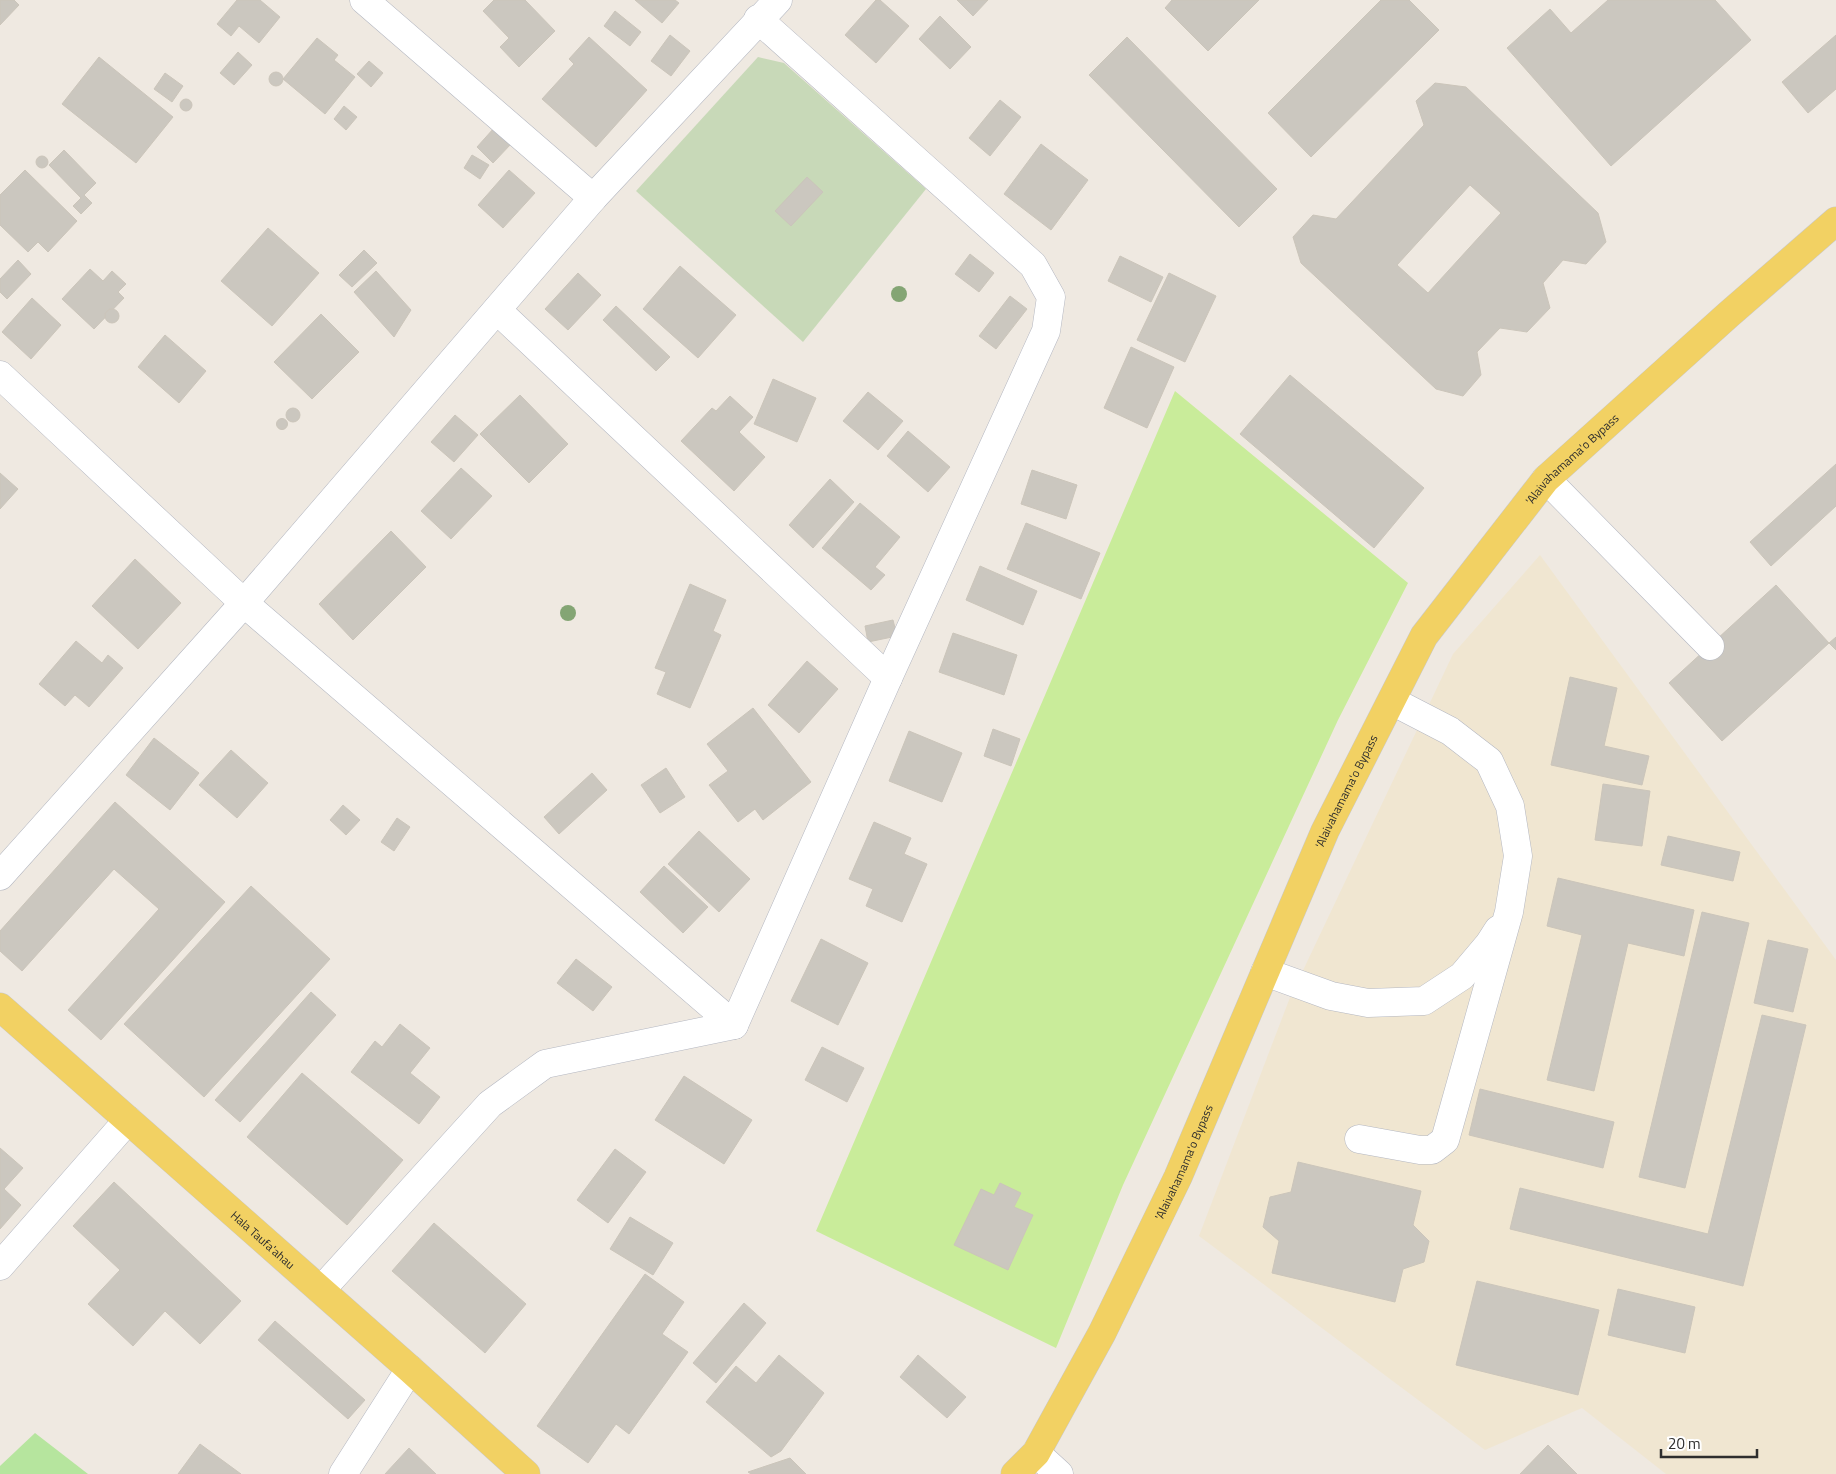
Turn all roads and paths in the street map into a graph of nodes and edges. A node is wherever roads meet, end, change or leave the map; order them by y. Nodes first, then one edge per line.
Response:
1 (364, 0) edge
2 (778, 0) edge
3 (758, 19) junction
4 (593, 198) junction
5 (1836, 221) edge
6 (497, 310) junction
7 (0, 375) edge
8 (1546, 479) junction
9 (244, 603) junction
10 (1710, 646) dead end
11 (888, 678) junction
12 (1392, 701) junction
13 (0, 876) edge
14 (1509, 912) junction
15 (1265, 972) junction
16 (0, 1007) edge
17 (734, 1025) junction
18 (128, 1120) junction
19 (1359, 1139) dead end
20 (0, 1266) edge
21 (321, 1290) junction
22 (410, 1369) junction
23 (1036, 1454) junction
24 (343, 1474) edge
25 (526, 1474) edge
26 (1015, 1474) edge
27 (1059, 1474) edge

1 - 4 street
2 - 3 street
3 - 4 street
3 - 11 street
4 - 6 street
5 - 8 main road, 'Alaivahamama'o Bypass
6 - 9 street
6 - 11 street
7 - 9 street
8 - 10 street
8 - 12 main road, 'Alaivahamama'o Bypass
9 - 13 street
9 - 17 street
11 - 17 street
12 - 14 street
12 - 15 main road, 'Alaivahamama'o Bypass
14 - 15 street
14 - 19 street
15 - 23 main road, 'Alaivahamama'o Bypass
16 - 18 main road, Hala Taufa'ahau
17 - 21 street
18 - 20 street
18 - 21 main road, Hala Taufa'ahau
21 - 22 main road, Hala Taufa'ahau
22 - 24 street
22 - 25 main road, Hala Taufa'ahau
23 - 26 main road, 'Alaivahamama'o Bypass
23 - 27 street

